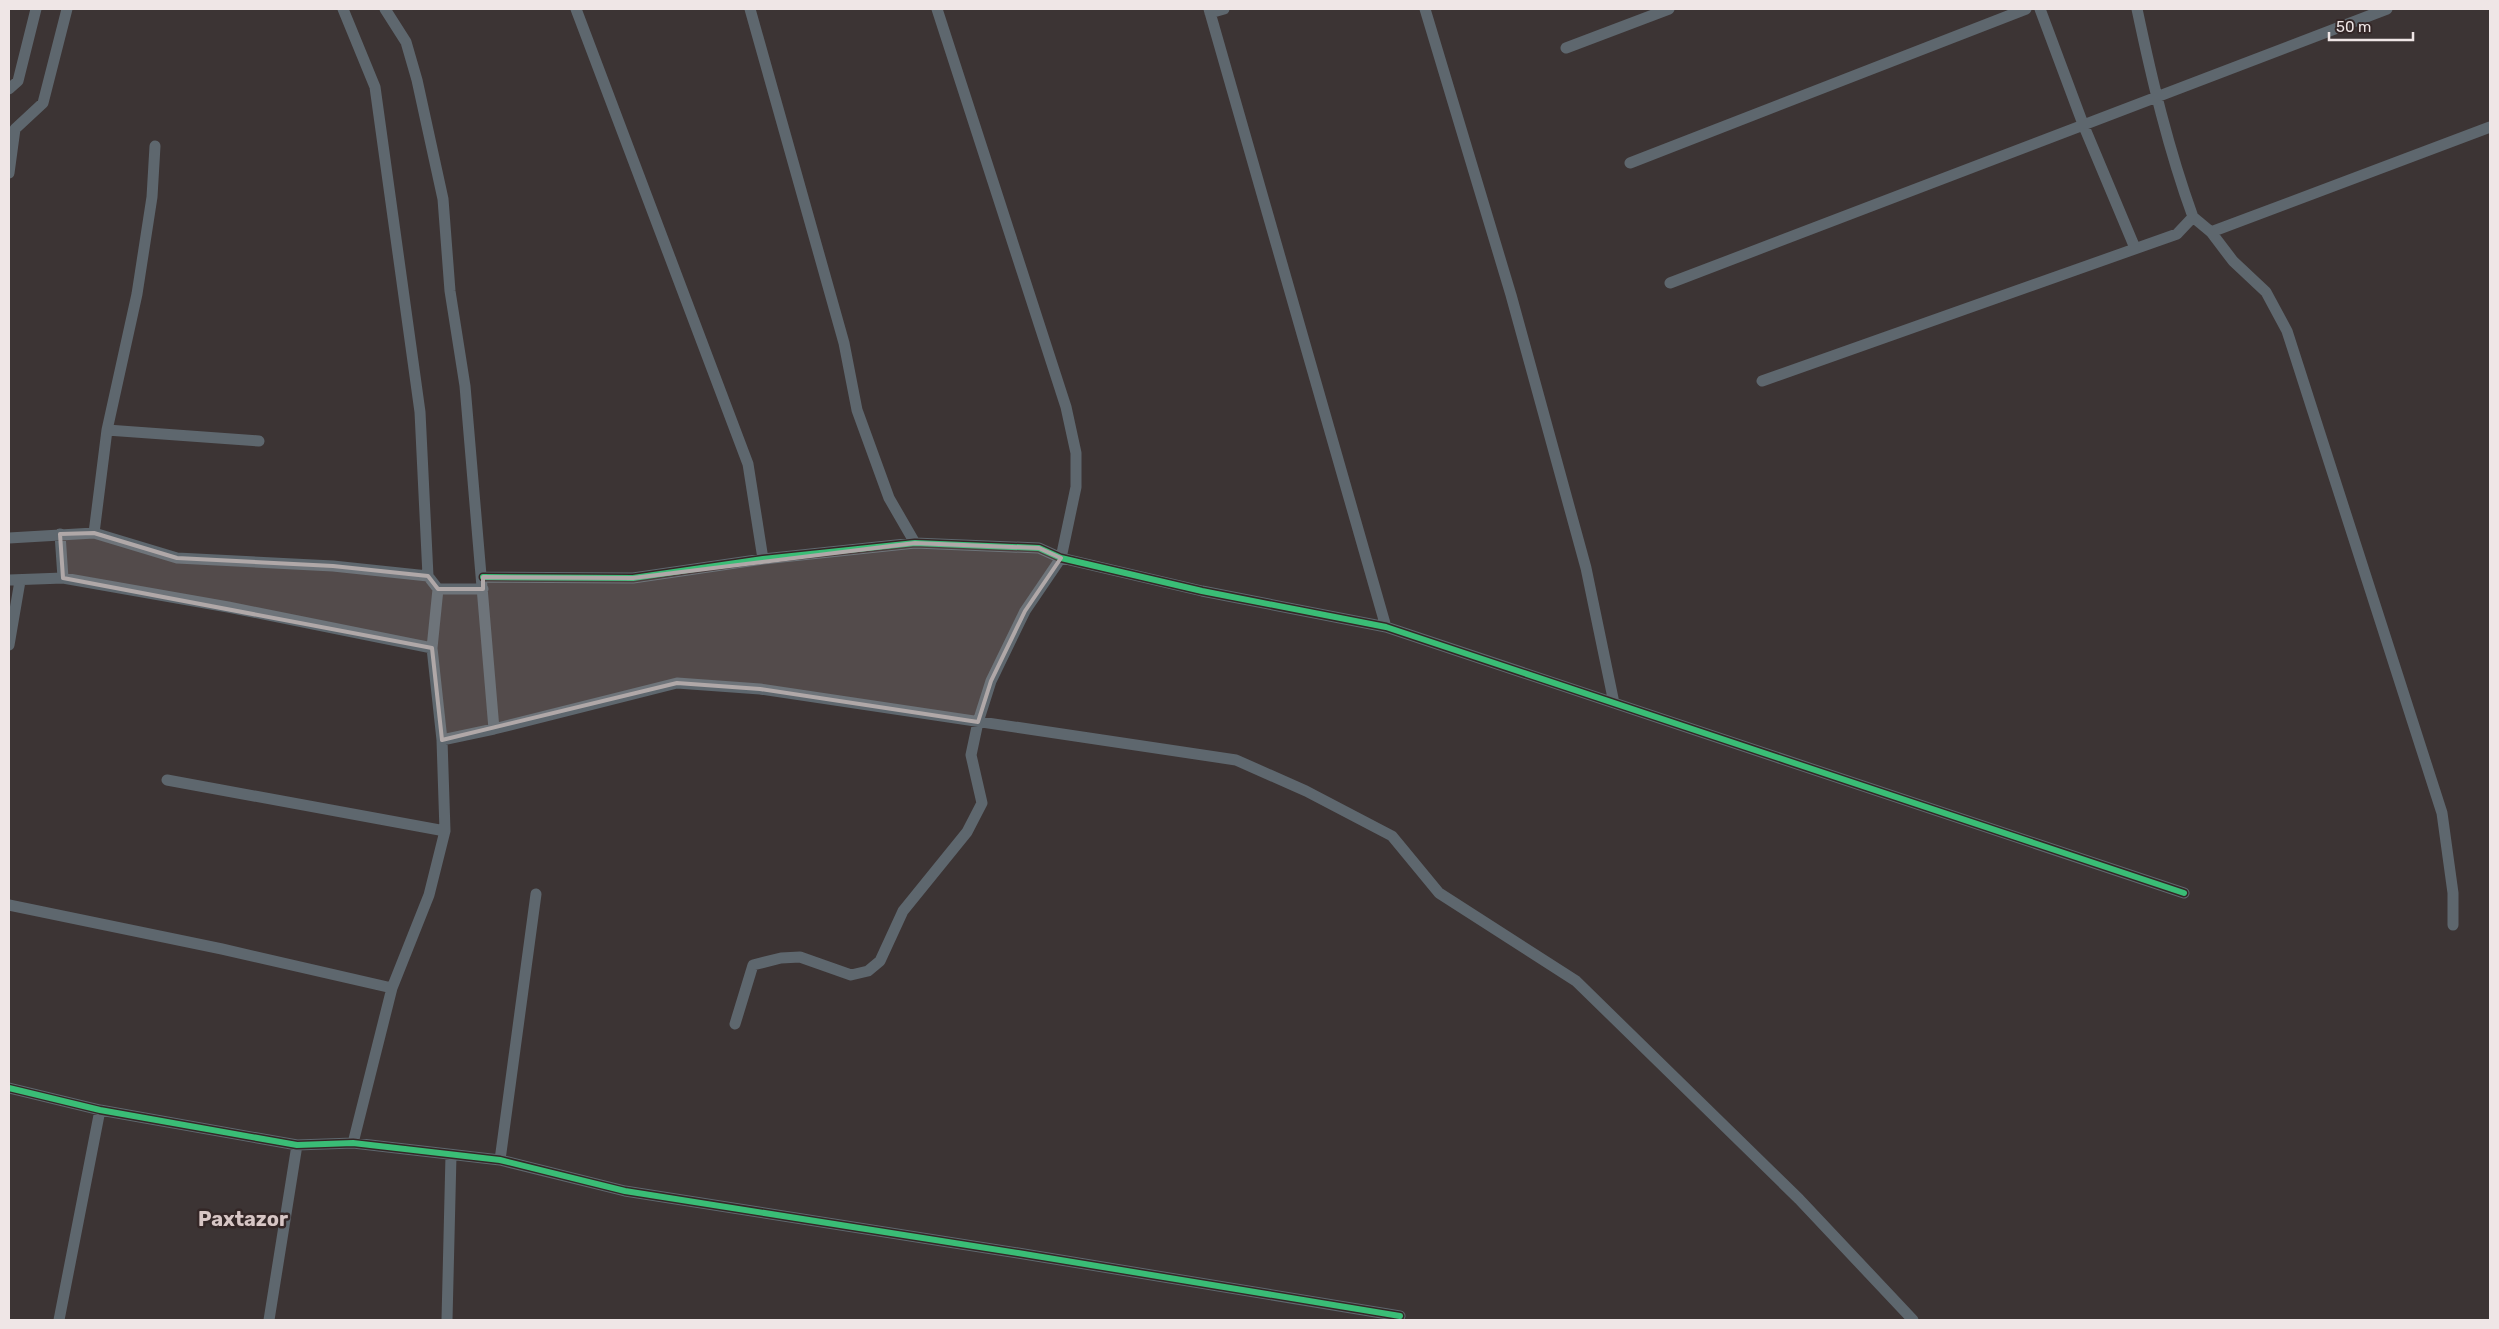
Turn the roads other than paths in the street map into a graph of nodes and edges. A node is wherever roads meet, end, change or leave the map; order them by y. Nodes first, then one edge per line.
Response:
1 (36, 9) edge
2 (67, 9) edge
3 (343, 9) edge
4 (385, 9) edge
5 (576, 9) edge
6 (750, 9) edge
7 (938, 9) edge
8 (1224, 9) edge
9 (1426, 9) edge
10 (1669, 9) edge
11 (2026, 9) edge
12 (2040, 9) edge
13 (2136, 9) edge
14 (2387, 9) edge
15 (1210, 11) edge
16 (1566, 48) dead end
17 (9, 89) edge
18 (2155, 97) junction
19 (2083, 124) junction
20 (2490, 127) edge
21 (155, 146) dead end
22 (1630, 163) dead end
23 (9, 173) edge
24 (2193, 217) junction
25 (2211, 232) junction
26 (2135, 248) junction
27 (1670, 283) dead end
28 (1762, 381) dead end
29 (107, 430) junction
30 (259, 441) dead end
31 (94, 533) junction
32 (60, 534) junction
33 (9, 538) edge
34 (915, 542) junction
35 (1061, 558) junction
36 (763, 559) junction
37 (428, 576) junction
38 (483, 577) junction
39 (63, 578) junction
40 (15, 581) edge
41 (438, 589) junction
42 (484, 589) junction
43 (1386, 627) junction
44 (9, 645) edge
45 (432, 648) junction
46 (1614, 703) junction
47 (978, 722) junction
48 (494, 729) junction
49 (442, 740) junction
50 (167, 780) dead end
51 (445, 831) junction
52 (2184, 893) dead end
53 (536, 894) dead end
54 (9, 905) edge
55 (2453, 925) dead end
56 (392, 988) junction
57 (735, 1024) dead end
58 (9, 1088) edge
59 (100, 1110) junction
60 (353, 1143) junction
61 (297, 1145) junction
62 (451, 1155) junction
63 (500, 1160) junction
64 (1400, 1316) dead end
65 (59, 1320) edge
66 (269, 1320) edge
67 (447, 1320) edge
68 (1913, 1320) edge

1 - 17 street
2 - 23 street
3 - 37 street
4 - 38 street
5 - 36 street
6 - 34 street
7 - 35 street
8 - 15 street
9 - 46 street
10 - 16 street
11 - 22 street
12 - 19 street
13 - 18 street
14 - 18 street
15 - 43 street
18 - 19 street
18 - 24 street
19 - 26 street
19 - 27 street
20 - 25 street
21 - 29 street
24 - 25 street
24 - 26 street
25 - 55 street
26 - 28 street
29 - 30 street
29 - 31 street
31 - 32 street
31 - 37 street
32 - 33 street
32 - 39 street
34 - 35 street
34 - 36 street
35 - 43 street
35 - 47 street
36 - 38 street
37 - 41 street
38 - 42 street
39 - 40 street
39 - 45 street
40 - 44 street
41 - 42 street
41 - 45 street
42 - 48 street
43 - 46 street
45 - 49 street
46 - 52 street
47 - 48 street
47 - 57 street
47 - 68 street
48 - 49 street
49 - 51 street
50 - 51 street
51 - 56 street
53 - 63 street
54 - 56 street
56 - 60 street
58 - 59 street
59 - 61 street
59 - 65 street
60 - 61 street
60 - 62 street
61 - 66 street
62 - 63 street
62 - 67 street
63 - 64 street

